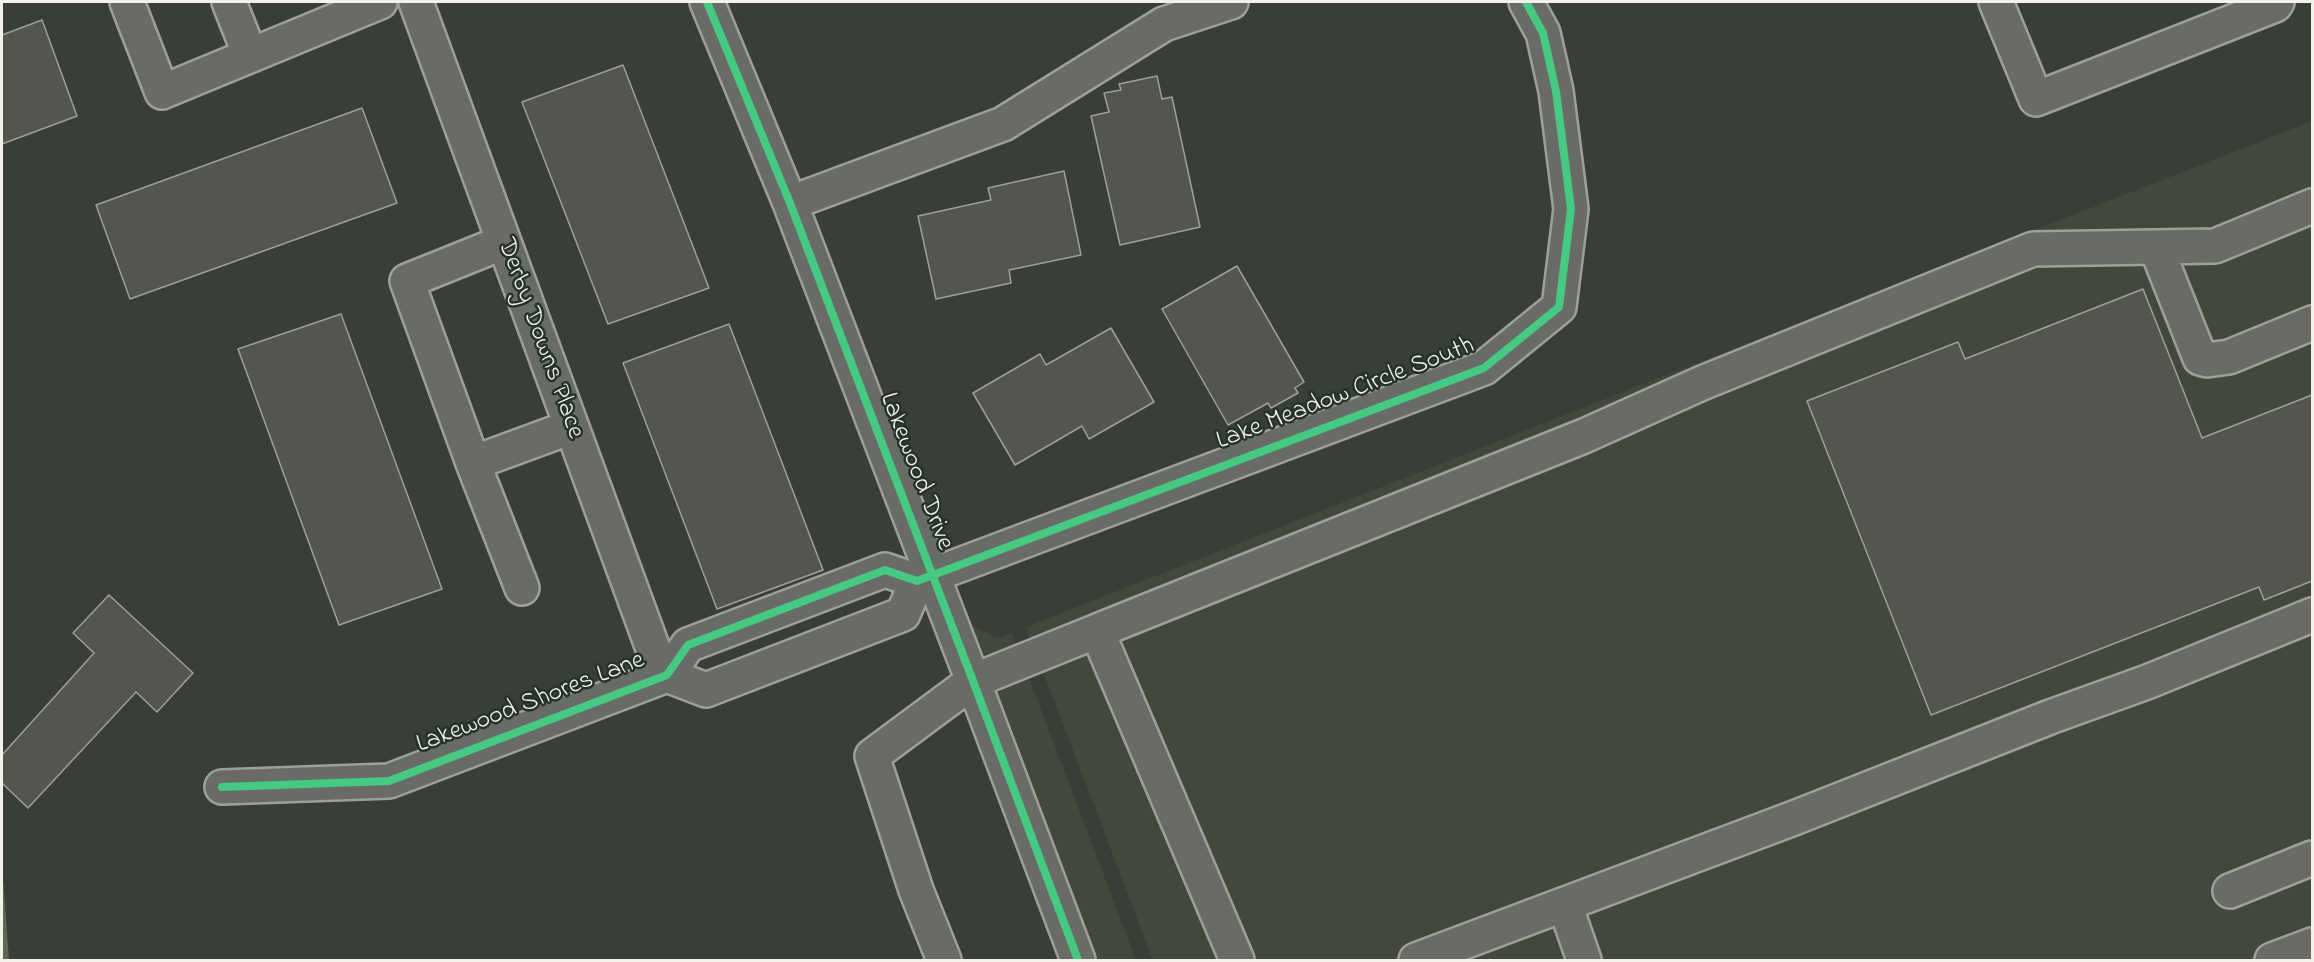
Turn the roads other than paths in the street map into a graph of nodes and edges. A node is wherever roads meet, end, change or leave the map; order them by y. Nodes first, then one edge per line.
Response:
1 (127, 2) edge
2 (230, 2) edge
3 (380, 2) edge
4 (416, 2) edge
5 (707, 2) edge
6 (1231, 2) edge
7 (1526, 2) edge
8 (1995, 2) edge
9 (2277, 2) edge
10 (250, 55) junction
11 (789, 203) junction
12 (2313, 206) edge
13 (504, 242) junction
14 (2156, 247) junction
15 (2313, 323) edge
16 (571, 427) junction
17 (473, 463) junction
18 (924, 578) junction
19 (522, 588) dead end
20 (2313, 615) edge
21 (1097, 631) junction
22 (665, 675) junction
23 (973, 681) junction
24 (222, 787) dead end
25 (2313, 858) edge
26 (2230, 891) dead end
27 (1565, 905) junction
28 (2313, 945) edge
29 (944, 960) edge
30 (1078, 960) edge
31 (1237, 960) edge
32 (1416, 960) edge
33 (1584, 960) edge
34 (2272, 960) edge

1 - 10 street
2 - 10 street
3 - 10 street
4 - 13 street, Derby Downs Place
5 - 11 street, Lakewood Drive
6 - 11 street
7 - 18 street, Lake Meadow Circle South
8 - 9 street
11 - 18 street, Lakewood Drive
12 - 14 street
13 - 16 street, Derby Downs Place
13 - 17 street
14 - 15 street
14 - 21 street
16 - 17 street
16 - 22 street, Derby Downs Place
17 - 19 street
18 - 22 street, Lakewood Shores Lane
18 - 22 street, Lakewood Shores Lane
18 - 23 street, Lakewood Drive
20 - 27 street
21 - 23 street
21 - 31 street
22 - 24 street, Lakewood Shores Lane
23 - 29 street
23 - 30 street, Lakewood Drive
25 - 26 street
27 - 32 street
27 - 33 street
28 - 34 street

